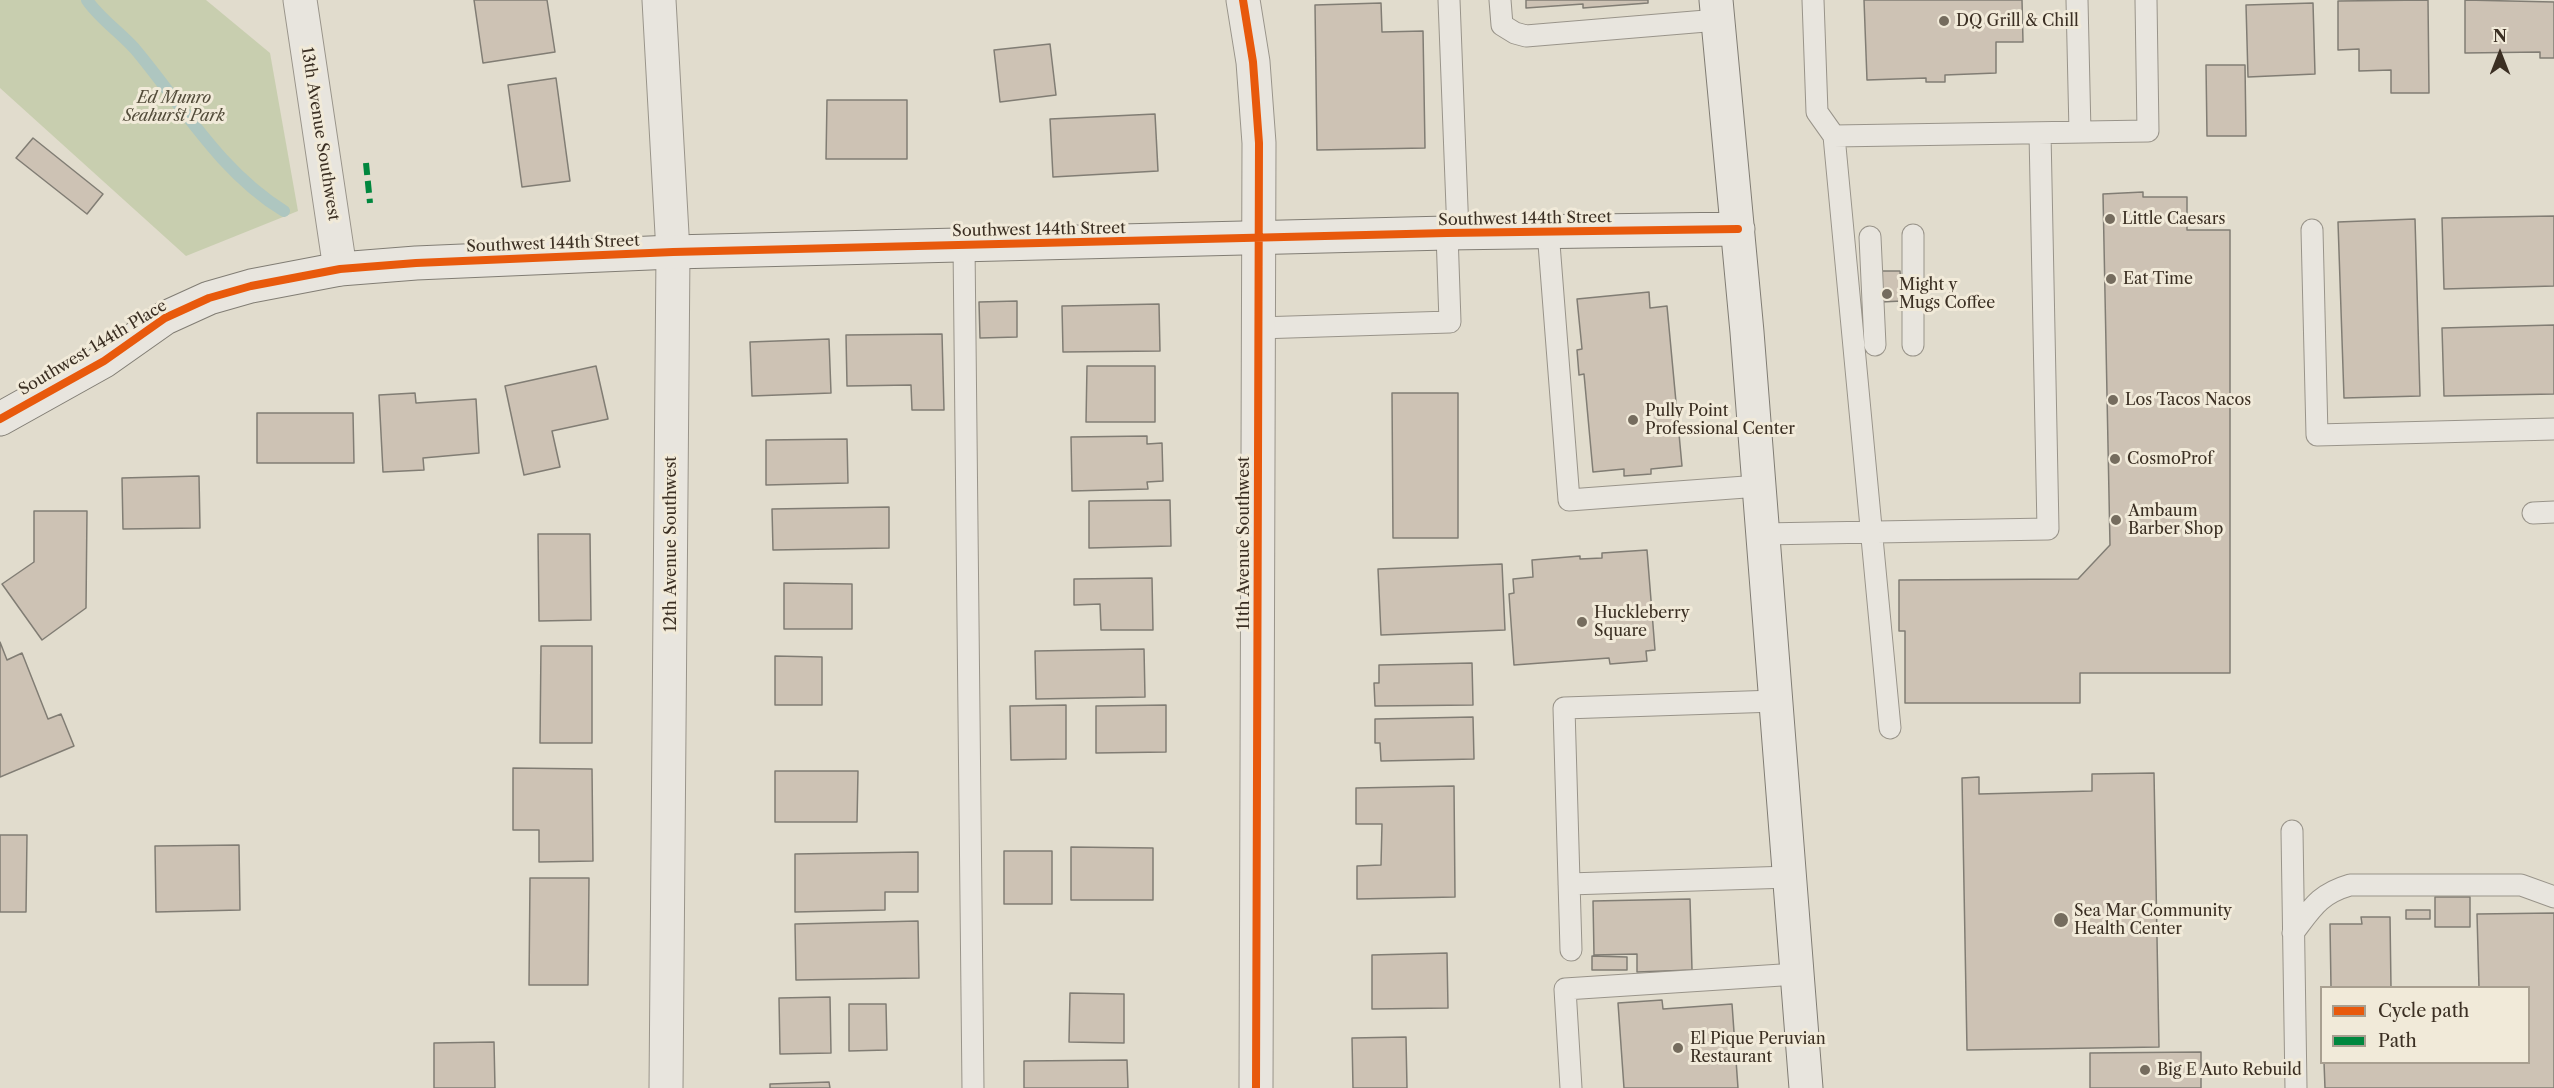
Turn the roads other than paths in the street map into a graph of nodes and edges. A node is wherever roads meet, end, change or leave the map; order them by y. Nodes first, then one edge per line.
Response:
1 (300, 0) edge
2 (659, 0) edge
3 (1244, 0) edge
4 (1449, 0) edge
5 (1500, 0) edge
6 (1813, 0) edge
7 (2077, 0) edge
8 (2146, 0) edge
9 (1717, 10) edge
10 (2080, 132) junction
11 (2040, 133) junction
12 (1834, 136) junction
13 (1738, 229) junction
14 (2312, 230) dead end
15 (1548, 231) junction
16 (1453, 233) junction
17 (1913, 235) dead end
18 (1870, 237) dead end
19 (1258, 238) junction
20 (964, 245) junction
21 (673, 252) junction
22 (340, 269) junction
23 (1258, 328) junction
24 (1875, 345) dead end
25 (1913, 345) dead end
26 (0, 419) edge
27 (2554, 429) edge
28 (1758, 486) junction
29 (1872, 532) junction
30 (1762, 534) junction
31 (1776, 701) junction
32 (1890, 728) dead end
33 (2292, 831) dead end
34 (1790, 877) junction
35 (1569, 884) junction
36 (2554, 897) edge
37 (2293, 933) junction
38 (1571, 950) dead end
39 (1797, 974) junction
40 (666, 1088) edge
41 (973, 1088) edge
42 (1256, 1088) edge
43 (1571, 1088) edge
44 (1806, 1088) edge
45 (2296, 1088) edge

1 - 22 street, 13th Avenue Southwest
2 - 21 street, 12th Avenue Southwest
3 - 19 street, 11th Avenue Southwest
4 - 16 lane
5 - 9 lane
6 - 12 lane
7 - 10 lane
8 - 10 lane
9 - 13 street
10 - 11 lane
11 - 12 lane
11 - 29 lane
12 - 29 lane
13 - 15 street, Southwest 144th Street
13 - 28 street
14 - 27 lane
15 - 16 street, Southwest 144th Street
15 - 28 lane
16 - 19 street, Southwest 144th Street
16 - 23 lane
17 - 25 lane
18 - 24 lane
19 - 20 street, Southwest 144th Street
19 - 23 street, 11th Avenue Southwest
20 - 21 street, Southwest 144th Street
20 - 41 lane
21 - 22 street, Southwest 144th Street
21 - 40 street, 12th Avenue Southwest
22 - 26 street, Southwest 144th Place
23 - 42 street, 11th Avenue Southwest
28 - 30 street
29 - 30 lane
29 - 32 lane
30 - 31 street
31 - 34 street
31 - 35 lane
33 - 37 lane
34 - 35 lane
34 - 39 street
35 - 38 lane
36 - 37 lane
37 - 45 lane
39 - 43 lane
39 - 44 street

